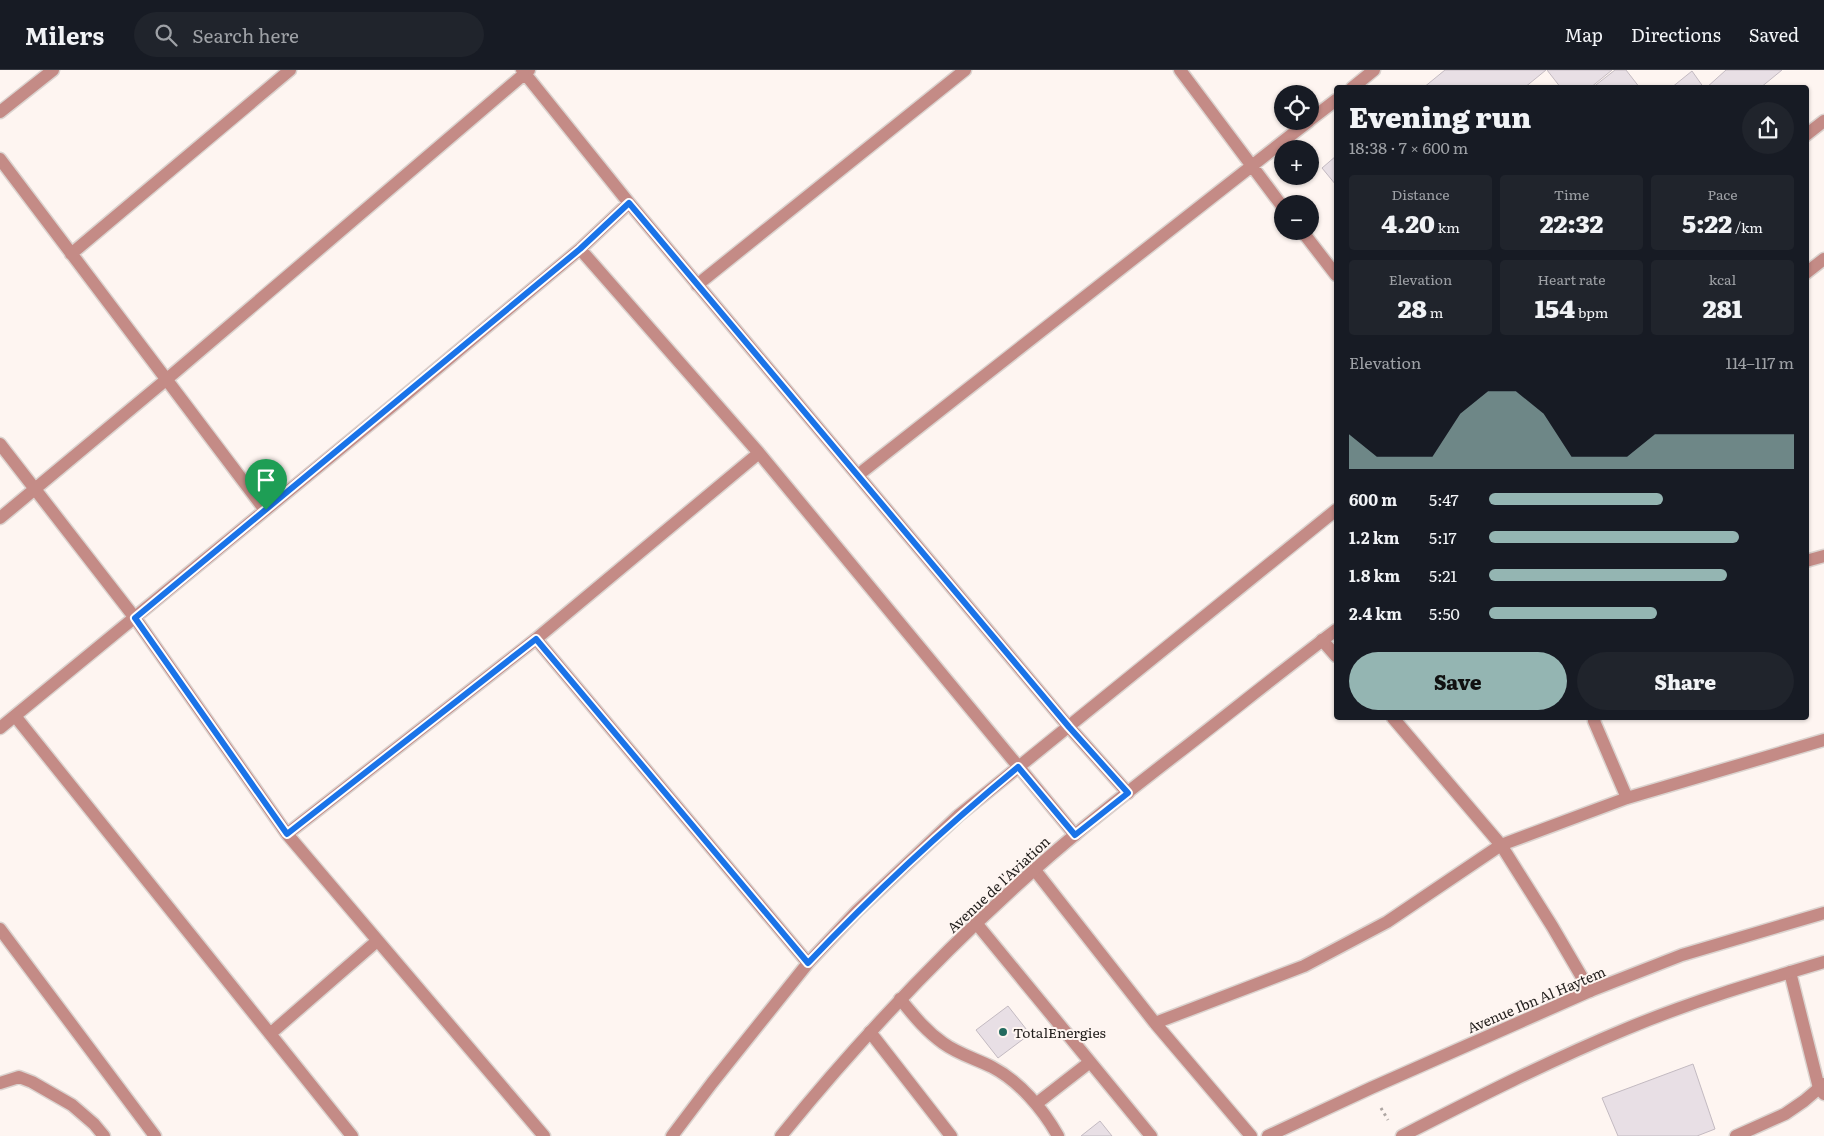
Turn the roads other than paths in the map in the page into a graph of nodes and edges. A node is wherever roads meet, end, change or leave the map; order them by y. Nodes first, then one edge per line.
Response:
1 (53, 70) edge
2 (290, 70) edge
3 (965, 70) edge
4 (1180, 70) edge
5 (1374, 70) edge
6 (525, 71) edge
7 (1356, 85) edge
8 (1334, 102) edge
9 (0, 112) edge
10 (1319, 113) edge
11 (1824, 121) edge
12 (1298, 130) edge
13 (1809, 133) edge
14 (0, 159) edge
15 (1252, 166) junction
16 (1274, 195) edge
17 (629, 203) junction
18 (1309, 240) edge
19 (580, 249) junction
20 (71, 254) junction
21 (1824, 259) edge
22 (1809, 271) edge
23 (1334, 272) edge
24 (697, 285) junction
25 (167, 379) junction
26 (0, 444) edge
27 (759, 453) junction
28 (858, 476) junction
29 (36, 490) junction
30 (266, 510) junction
31 (1334, 512) edge
32 (0, 518) edge
33 (1824, 556) edge
34 (1809, 560) edge
35 (135, 618) junction
36 (1334, 631) edge
37 (536, 639) junction
38 (1322, 640) junction
39 (1334, 654) edge
40 (15, 716) junction
41 (1395, 720) edge
42 (1594, 720) edge
43 (1069, 727) junction
44 (0, 728) edge
45 (1824, 740) edge
46 (1018, 767) junction
47 (1128, 793) junction
48 (1627, 798) junction
49 (287, 834) junction
50 (1075, 835) junction
51 (1501, 845) junction
52 (1034, 869) junction
53 (1824, 913) edge
54 (976, 923) junction
55 (0, 929) edge
56 (377, 941) junction
57 (1824, 962) edge
58 (808, 963) junction
59 (1790, 972) junction
60 (1590, 991) junction
61 (900, 999) junction
62 (1155, 1023) junction
63 (870, 1032) junction
64 (270, 1034) junction
65 (1090, 1062) junction
66 (0, 1083) edge
67 (1822, 1089) edge
68 (1036, 1104) junction
69 (104, 1136) edge
70 (155, 1136) edge
71 (352, 1136) edge
72 (544, 1136) edge
73 (672, 1136) edge
74 (781, 1136) edge
75 (951, 1136) edge
76 (1058, 1136) edge
77 (1151, 1136) edge
78 (1251, 1136) edge
79 (1268, 1136) edge
80 (1402, 1136) edge
81 (1736, 1136) edge

1 - 9 street
2 - 20 street
3 - 24 street
4 - 15 street
5 - 7 street
6 - 17 street
6 - 25 street
8 - 10 street
11 - 13 street
12 - 15 street
14 - 20 street
15 - 16 street
15 - 28 street
17 - 19 street
17 - 24 street
18 - 23 street
19 - 27 street
19 - 30 street
20 - 25 street
21 - 22 street
24 - 28 street
25 - 29 street
25 - 30 street
26 - 29 street
27 - 37 street
27 - 46 street
28 - 43 street
29 - 32 street
29 - 35 street
30 - 35 street
31 - 43 street
33 - 34 street
35 - 40 street
35 - 49 street
36 - 38 street, Avenue de l'Aviation
37 - 49 street
37 - 58 street
38 - 39 street
38 - 47 street, Avenue de l'Aviation
40 - 44 street
40 - 64 street
41 - 51 street
42 - 48 street
43 - 46 street
43 - 47 street
45 - 48 street
46 - 50 street
46 - 58 street
47 - 50 street, Avenue de l'Aviation
48 - 51 street
49 - 56 street
50 - 52 street, Avenue de l'Aviation
51 - 60 street
51 - 62 street
52 - 54 street, Avenue de l'Aviation
52 - 62 street
53 - 60 street, Avenue Ibn Al Haytem
54 - 61 street, Avenue de l'Aviation
54 - 65 street
55 - 70 street
56 - 64 street
56 - 72 street
57 - 59 street
58 - 73 street
59 - 67 street
59 - 80 street
60 - 79 street, Avenue Ibn Al Haytem
61 - 63 street, Avenue de l'Aviation
61 - 68 street
62 - 78 street
63 - 74 street, Avenue de l'Aviation
63 - 75 street
64 - 71 street
65 - 68 street
65 - 77 street
66 - 69 street
67 - 81 street
68 - 76 street

